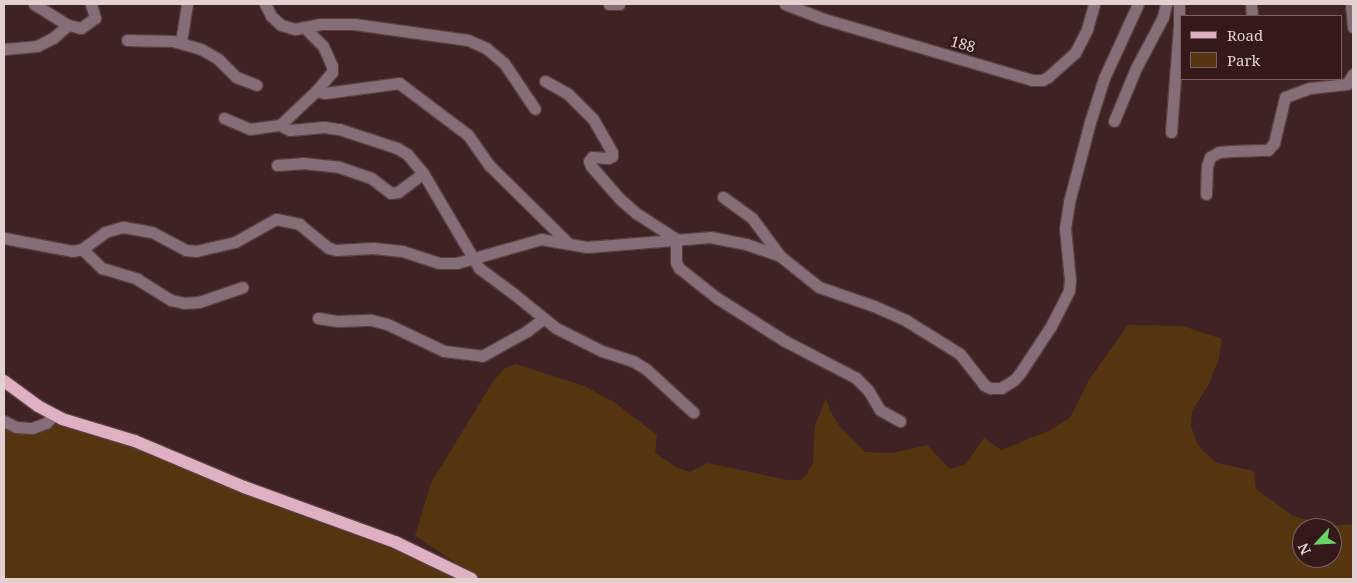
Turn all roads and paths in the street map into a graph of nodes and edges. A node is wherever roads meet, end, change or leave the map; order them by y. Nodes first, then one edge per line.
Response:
1 (34, 4) edge
2 (92, 4) edge
3 (187, 4) edge
4 (265, 4) edge
5 (609, 4) edge
6 (619, 4) edge
7 (785, 4) edge
8 (1094, 4) edge
9 (1138, 4) edge
10 (1166, 4) edge
11 (1178, 4) edge
12 (1351, 4) edge
13 (68, 26) junction
14 (304, 27) junction
15 (1353, 27) edge
16 (1180, 28) edge
17 (128, 40) dead end
18 (181, 42) junction
19 (4, 48) edge
20 (1353, 74) edge
21 (545, 82) dead end
22 (257, 85) dead end
23 (316, 91) junction
24 (535, 109) dead end
25 (224, 118) dead end
26 (1114, 121) dead end
27 (280, 125) junction
28 (1172, 132) dead end
29 (277, 165) dead end
30 (423, 173) junction
31 (1206, 194) dead end
32 (723, 197) dead end
33 (4, 238) edge
34 (676, 239) junction
35 (568, 244) junction
36 (82, 249) junction
37 (780, 256) junction
38 (472, 260) junction
39 (243, 287) dead end
40 (318, 318) dead end
41 (543, 319) junction
42 (4, 381) edge
43 (694, 412) dead end
44 (54, 415) junction
45 (4, 421) edge
46 (900, 421) dead end
47 (472, 579) edge

1 - 13 street
2 - 13 street
3 - 18 street
4 - 14 street
5 - 6 street
7 - 8 street, 188
9 - 37 street
10 - 26 street
11 - 16 street
12 - 15 street
13 - 19 street
14 - 23 street
14 - 24 street
16 - 28 street
17 - 18 street
18 - 22 street
20 - 31 street
21 - 34 street
23 - 27 street
23 - 35 street
25 - 27 street
27 - 30 street
29 - 30 street
30 - 38 street
32 - 37 street
33 - 36 street
34 - 35 street
34 - 37 street
34 - 46 street
35 - 38 street
36 - 38 street
36 - 39 street
38 - 41 street
40 - 41 street
41 - 43 street
42 - 44 main road
44 - 45 street
44 - 47 main road

